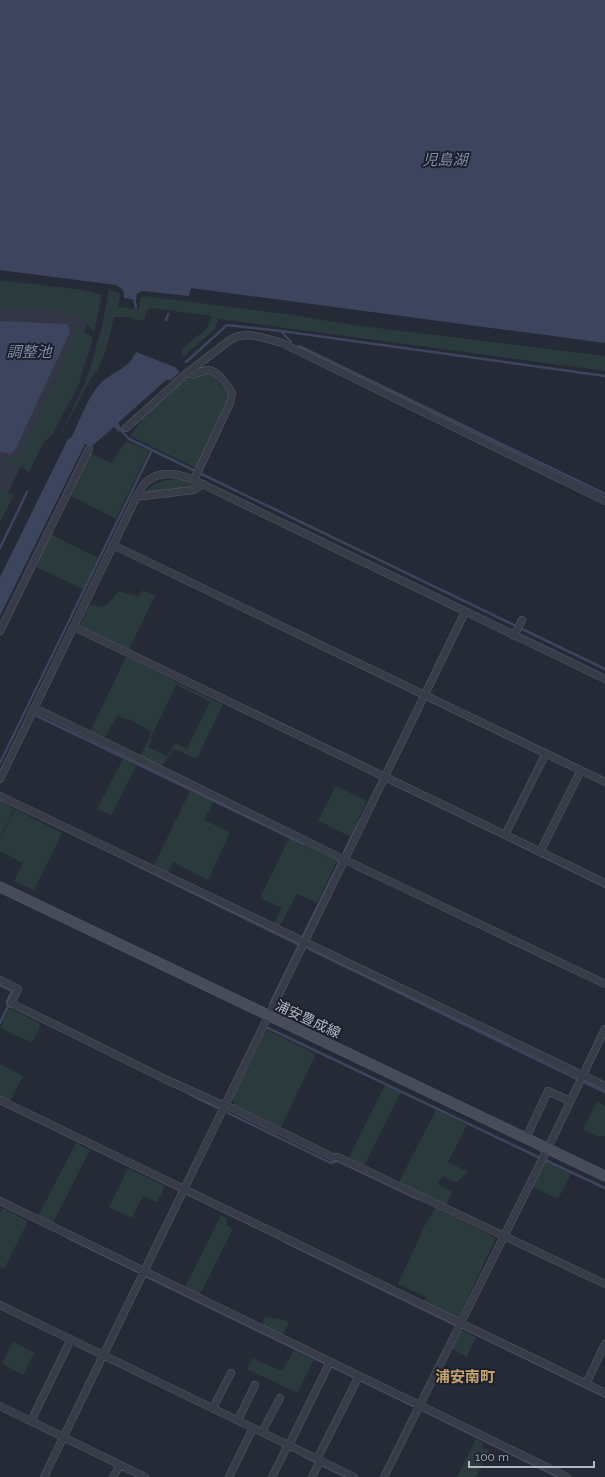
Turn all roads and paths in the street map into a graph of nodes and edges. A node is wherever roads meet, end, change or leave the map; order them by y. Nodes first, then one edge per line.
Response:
1 (187, 372) junction
2 (126, 428) dead end
3 (89, 449) dead end
4 (195, 479) junction
5 (203, 484) junction
6 (137, 496) junction
7 (605, 501) edge
8 (113, 545) junction
9 (465, 612) junction
10 (74, 628) junction
11 (0, 631) edge
12 (605, 679) edge
13 (425, 695) junction
14 (35, 708) junction
15 (546, 753) junction
16 (582, 770) junction
17 (385, 778) junction
18 (0, 779) edge
19 (605, 782) edge
20 (0, 796) edge
21 (505, 835) junction
22 (540, 852) junction
23 (345, 860) junction
24 (605, 884) edge
25 (0, 887) edge
26 (306, 943) junction
27 (0, 980) edge
28 (605, 984) edge
29 (269, 1016) junction
30 (605, 1029) edge
31 (582, 1075) junction
32 (605, 1086) edge
33 (0, 1100) edge
34 (570, 1101) junction
35 (225, 1106) junction
36 (526, 1138) junction
37 (548, 1148) junction
38 (605, 1176) edge
39 (184, 1189) junction
40 (0, 1202) edge
41 (504, 1236) junction
42 (144, 1271) junction
43 (605, 1284) edge
44 (0, 1305) edge
45 (461, 1324) junction
46 (70, 1341) junction
47 (605, 1344) edge
48 (104, 1355) junction
49 (329, 1364) junction
50 (231, 1373) dead end
51 (358, 1378) junction
52 (586, 1384) junction
53 (255, 1385) dead end
54 (605, 1393) edge
55 (280, 1398) dead end
56 (420, 1405) junction
57 (0, 1406) edge
58 (213, 1408) junction
59 (238, 1420) junction
60 (31, 1421) junction
61 (252, 1430) junction
62 (262, 1432) junction
63 (64, 1438) junction
64 (287, 1446) junction
65 (319, 1462) junction
66 (119, 1466) junction
67 (44, 1477) edge
68 (113, 1477) edge
69 (145, 1477) edge
70 (229, 1477) edge
71 (272, 1477) edge
72 (312, 1477) edge
73 (354, 1477) edge
74 (384, 1477) edge
75 (567, 1477) edge

1 - 2 street
1 - 4 street
1 - 7 street
3 - 11 street
4 - 5 street
4 - 6 street
5 - 6 street
5 - 9 street
6 - 8 street
8 - 10 street
8 - 13 street
9 - 12 street
9 - 13 street
10 - 14 street
10 - 17 street
13 - 15 street
13 - 17 street
14 - 18 street
14 - 23 street
15 - 16 street
15 - 21 street
16 - 19 street
16 - 22 street
17 - 21 street
17 - 23 street
20 - 26 street
21 - 22 street
22 - 24 street
23 - 26 street
23 - 28 street
25 - 29 main road, 浦安豊成線
26 - 29 street
26 - 31 street
27 - 35 street
29 - 35 street
29 - 36 main road, 浦安豊成線
30 - 31 street
31 - 32 street
31 - 34 street
33 - 39 street
34 - 36 street
34 - 37 street
35 - 39 street
35 - 41 street
36 - 37 main road, 浦安豊成線
37 - 38 main road, 浦安豊成線
37 - 41 street
39 - 42 street
39 - 45 street
40 - 42 street
41 - 43 street
41 - 45 street
42 - 48 street
42 - 49 street
44 - 46 street
45 - 52 street
45 - 56 street
46 - 48 street
46 - 60 street
47 - 52 street
48 - 58 street
48 - 63 street
49 - 51 street
49 - 64 street
50 - 58 street
51 - 56 street
51 - 65 street
52 - 54 street
53 - 59 street
55 - 62 street
56 - 74 street
56 - 75 street
57 - 60 street
58 - 59 street
59 - 61 street
60 - 63 street
61 - 62 street
61 - 70 street
62 - 64 street
63 - 66 street
63 - 67 street
64 - 65 street
64 - 71 street
65 - 72 street
65 - 73 street
66 - 68 street
66 - 69 street

